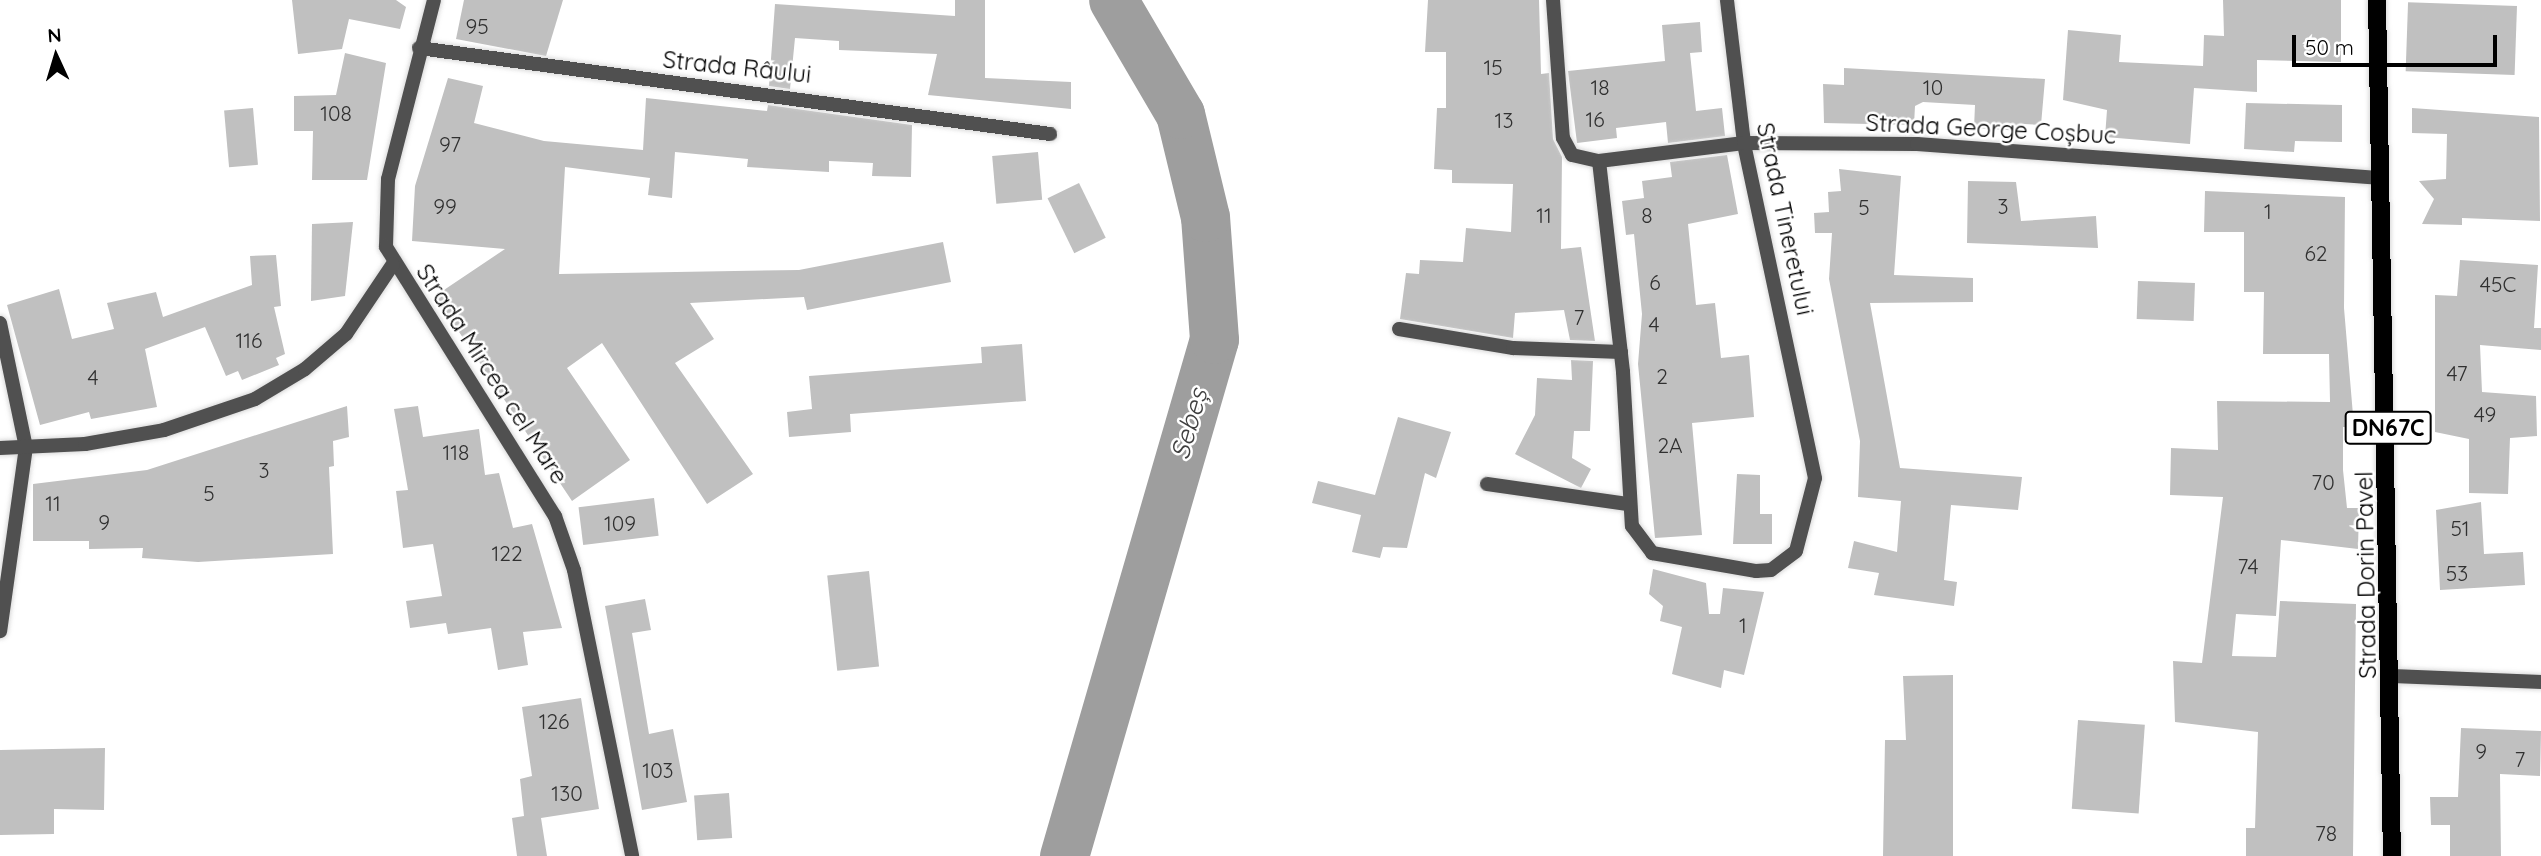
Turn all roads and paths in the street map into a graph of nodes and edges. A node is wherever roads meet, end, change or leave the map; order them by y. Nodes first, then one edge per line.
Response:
1 (434, 0) edge
2 (1553, 0) edge
3 (1727, 0) edge
4 (2377, 0) edge
5 (419, 48) junction
6 (1050, 134) dead end
7 (1744, 143) junction
8 (1599, 161) junction
9 (2382, 178) junction
10 (393, 264) junction
11 (0, 323) edge
12 (1399, 329) dead end
13 (1621, 352) junction
14 (26, 447) junction
15 (0, 448) edge
16 (1487, 484) dead end
17 (1628, 504) junction
18 (0, 631) edge
19 (2393, 676) junction
20 (2541, 682) edge
21 (632, 856) edge
22 (2392, 856) edge

1 - 5 street, Strada Mircea cel Mare
2 - 8 street
3 - 7 street, Strada Tineretului
4 - 9 main road, Strada Dorin Pavel / DN67C
5 - 6 street, Strada Râului
5 - 10 street, Strada Mircea cel Mare
7 - 8 street, Strada George Coșbuc
7 - 9 street, Strada George Coșbuc
7 - 17 street, Strada Tineretului
8 - 13 street, Strada Tineretului
9 - 19 main road, Strada Dorin Pavel / DN67C
10 - 14 street
10 - 21 street, Strada Mircea cel Mare
11 - 14 street
12 - 13 street
13 - 17 street, Strada Tineretului
14 - 15 street
14 - 18 street
16 - 17 street
19 - 20 street
19 - 22 main road, Strada Dorin Pavel / DN67C

